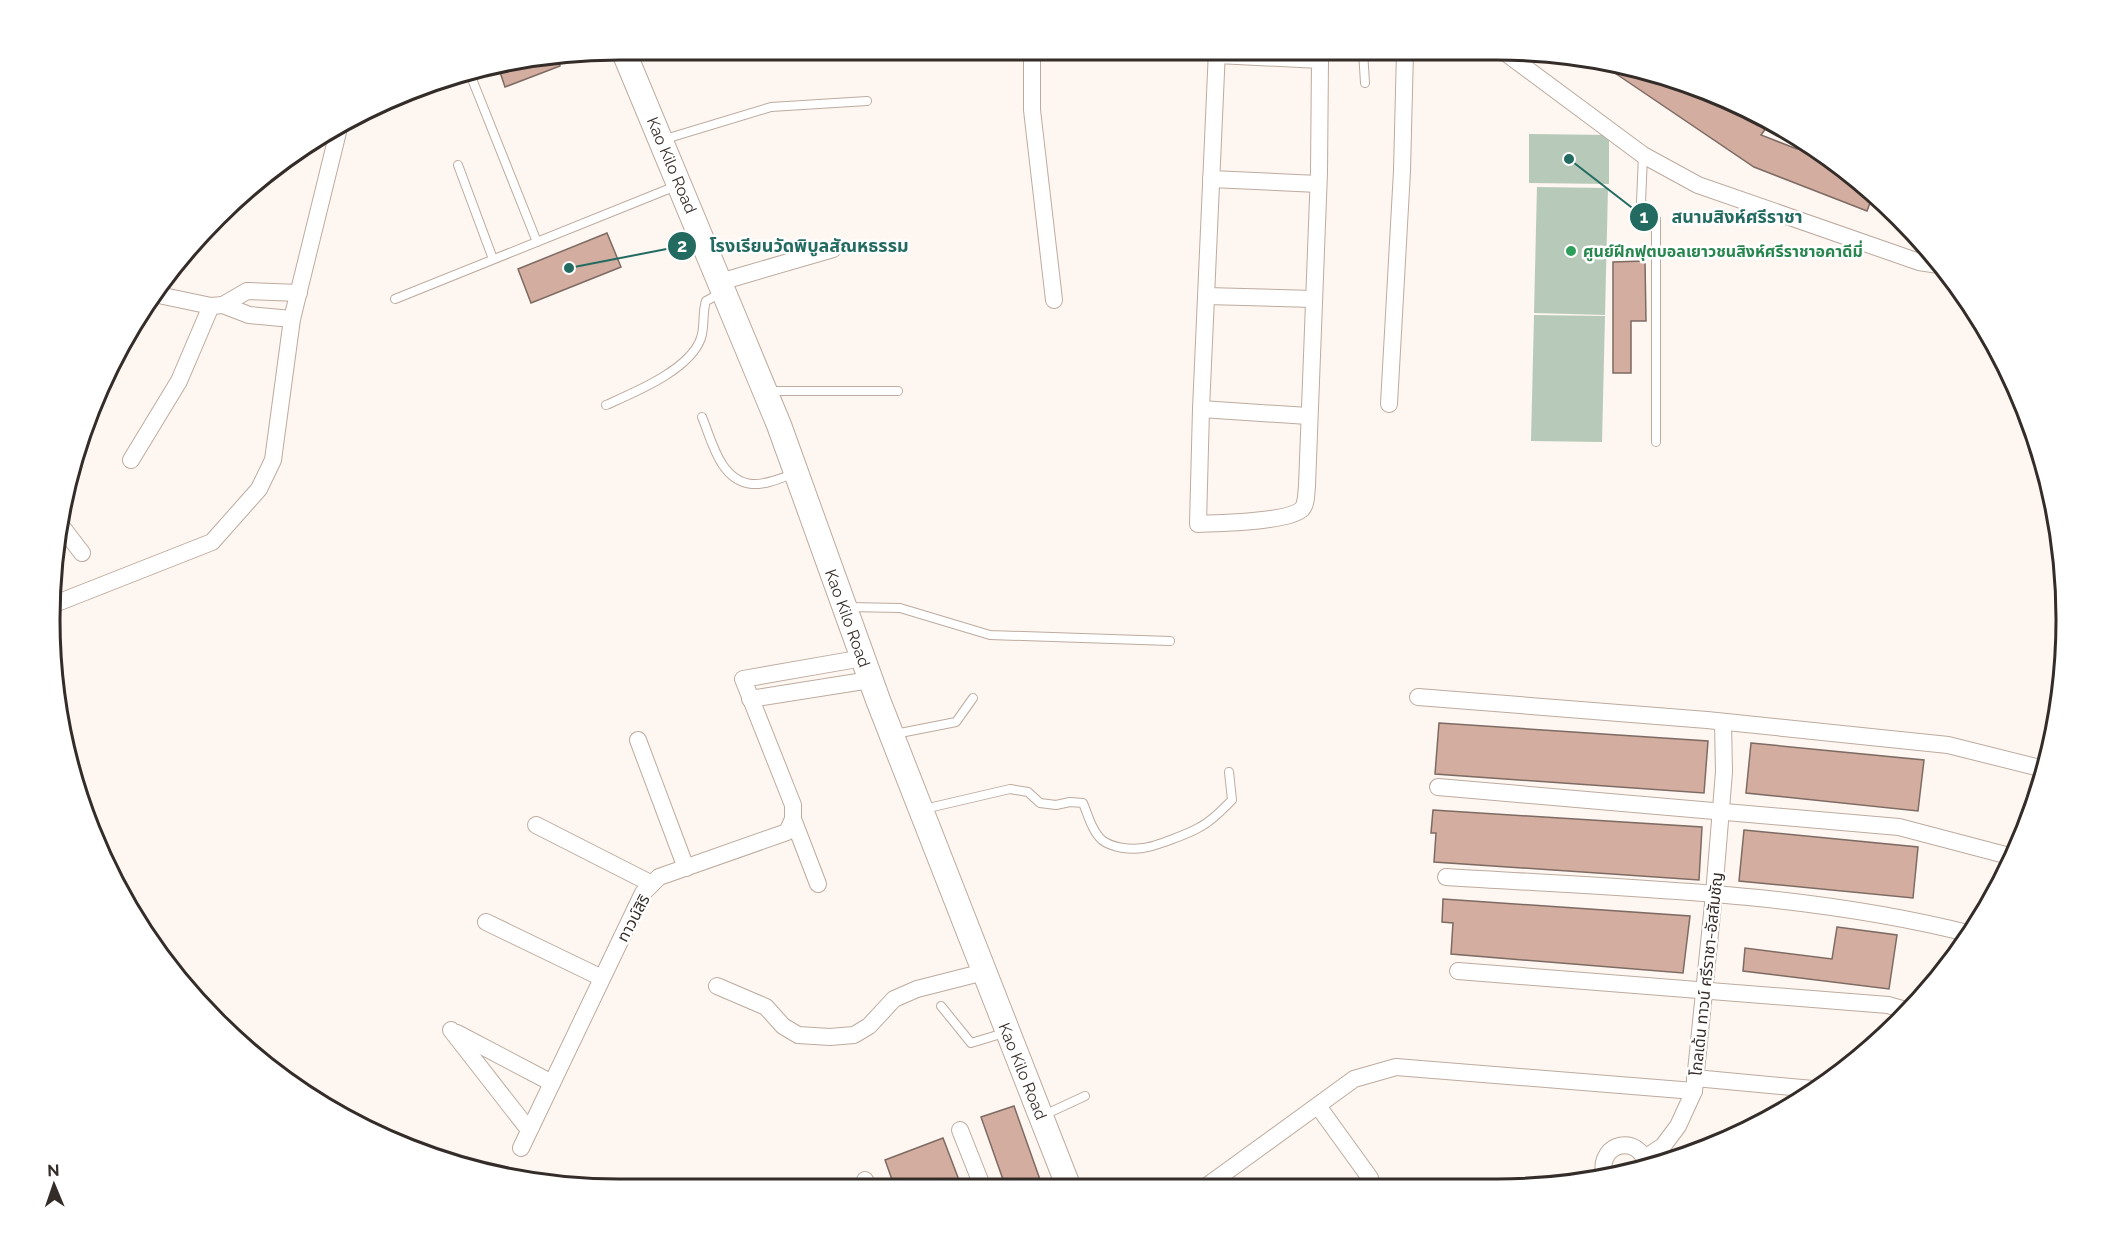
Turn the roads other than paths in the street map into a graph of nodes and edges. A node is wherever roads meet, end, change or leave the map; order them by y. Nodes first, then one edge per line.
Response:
1 (627, 60) edge
2 (1032, 60) edge
3 (1217, 60) edge
4 (1320, 60) edge
5 (1364, 60) edge
6 (1406, 60) edge
7 (1516, 61) edge
8 (472, 80) edge
9 (1365, 83) dead end
10 (867, 101) dead end
11 (337, 137) edge
12 (661, 141) junction
13 (1643, 155) junction
14 (458, 165) dead end
15 (1211, 179) junction
16 (1318, 184) junction
17 (680, 185) junction
18 (537, 242) junction
19 (833, 249) dead end
20 (493, 260) junction
21 (1926, 262) edge
22 (722, 287) junction
23 (299, 294) junction
24 (164, 296) edge
25 (1206, 296) junction
26 (395, 299) dead end
27 (1313, 299) junction
28 (1054, 300) dead end
29 (217, 306) junction
30 (292, 319) junction
31 (765, 391) junction
32 (898, 392) dead end
33 (1389, 404) dead end
34 (606, 405) dead end
35 (1201, 409) junction
36 (1308, 416) junction
37 (702, 417) dead end
38 (1656, 442) dead end
39 (131, 460) dead end
40 (796, 473) junction
41 (67, 534) edge
42 (82, 553) dead end
43 (61, 601) edge
44 (844, 607) junction
45 (1170, 641) dead end
46 (866, 669) junction
47 (1418, 697) dead end
48 (973, 698) dead end
49 (750, 699) junction
50 (1724, 722) junction
51 (891, 735) junction
52 (638, 740) dead end
53 (2036, 766) edge
54 (1229, 772) dead end
55 (1438, 787) dead end
56 (921, 809) junction
57 (1721, 812) junction
58 (793, 819) junction
59 (537, 825) dead end
60 (2004, 854) edge
61 (686, 868) junction
62 (1446, 876) dead end
63 (652, 884) junction
64 (818, 884) dead end
65 (1714, 894) junction
66 (486, 922) dead end
67 (1961, 932) edge
68 (1458, 971) dead end
69 (984, 972) junction
70 (602, 978) junction
71 (717, 986) dead end
72 (1704, 990) junction
73 (941, 1006) dead end
74 (1898, 1008) edge
75 (1008, 1032) junction
76 (552, 1083) junction
77 (1695, 1084) junction
78 (1801, 1089) edge
79 (1085, 1096) dead end
80 (1318, 1106) junction
81 (1041, 1116) junction
82 (529, 1130) junction
83 (960, 1130) dead end
84 (520, 1148) dead end
85 (1652, 1157) edge
86 (1644, 1159) edge
87 (1603, 1168) edge
88 (979, 1179) edge
89 (1066, 1179) edge
90 (1216, 1179) edge
91 (1370, 1179) edge

1 - 12 main road, Kao Kilo Road
2 - 28 street
3 - 15 street
4 - 16 street
5 - 9 lane
6 - 33 street
7 - 13 street
8 - 18 lane
10 - 12 lane
11 - 23 street
12 - 17 main road, Kao Kilo Road
13 - 21 street
13 - 38 lane
14 - 20 lane
15 - 16 street
15 - 25 street
16 - 27 street
17 - 18 lane
17 - 22 main road, Kao Kilo Road
18 - 20 lane
19 - 22 street
20 - 26 lane
22 - 31 main road, Kao Kilo Road
22 - 34 lane
23 - 29 street
23 - 30 street
24 - 29 street
25 - 27 street
25 - 35 street
27 - 36 street
29 - 30 street
29 - 39 street
30 - 43 street
31 - 32 lane
31 - 40 main road, Kao Kilo Road
35 - 36 street
35 - 36 street
37 - 40 lane
40 - 44 main road, Kao Kilo Road
41 - 42 street
44 - 45 lane
44 - 46 main road, Kao Kilo Road
46 - 49 street
46 - 49 street
46 - 51 main road, Kao Kilo Road
47 - 50 street
48 - 51 lane
49 - 58 street
50 - 53 street
50 - 57 street, โกลเด้น ทาวน์ ศรีราชา-อัสสัมชัญ
51 - 56 main road, Kao Kilo Road
52 - 61 street
54 - 56 lane
55 - 57 street
56 - 69 main road, Kao Kilo Road
57 - 60 street
57 - 65 street, โกลเด้น ทาวน์ ศรีราชา-อัสสัมชัญ
58 - 61 street, ทาวน์สิริ
58 - 64 street
59 - 63 street
61 - 63 street, ทาวน์สิริ
62 - 65 street
63 - 70 street, ทาวน์สิริ
65 - 67 street
65 - 72 street, โกลเด้น ทาวน์ ศรีราชา-อัสสัมชัญ
66 - 70 street
68 - 72 street
69 - 71 street
69 - 75 main road, Kao Kilo Road
70 - 76 street, ทาวน์สิริ
72 - 74 street
72 - 77 street, โกลเด้น ทาวน์ ศรีราชา-อัสสัมชัญ
73 - 75 lane
75 - 81 main road, Kao Kilo Road
76 - 82 street, ทาวน์สิริ
76 - 82 street
77 - 78 street
77 - 80 street
77 - 85 street, โกลเด้น ทาวน์ ศรีราชา-อัสสัมชัญ
79 - 81 lane
80 - 90 street
80 - 91 street
81 - 89 main road, Kao Kilo Road
82 - 84 street, ทาวน์สิริ
83 - 88 street
86 - 87 street

